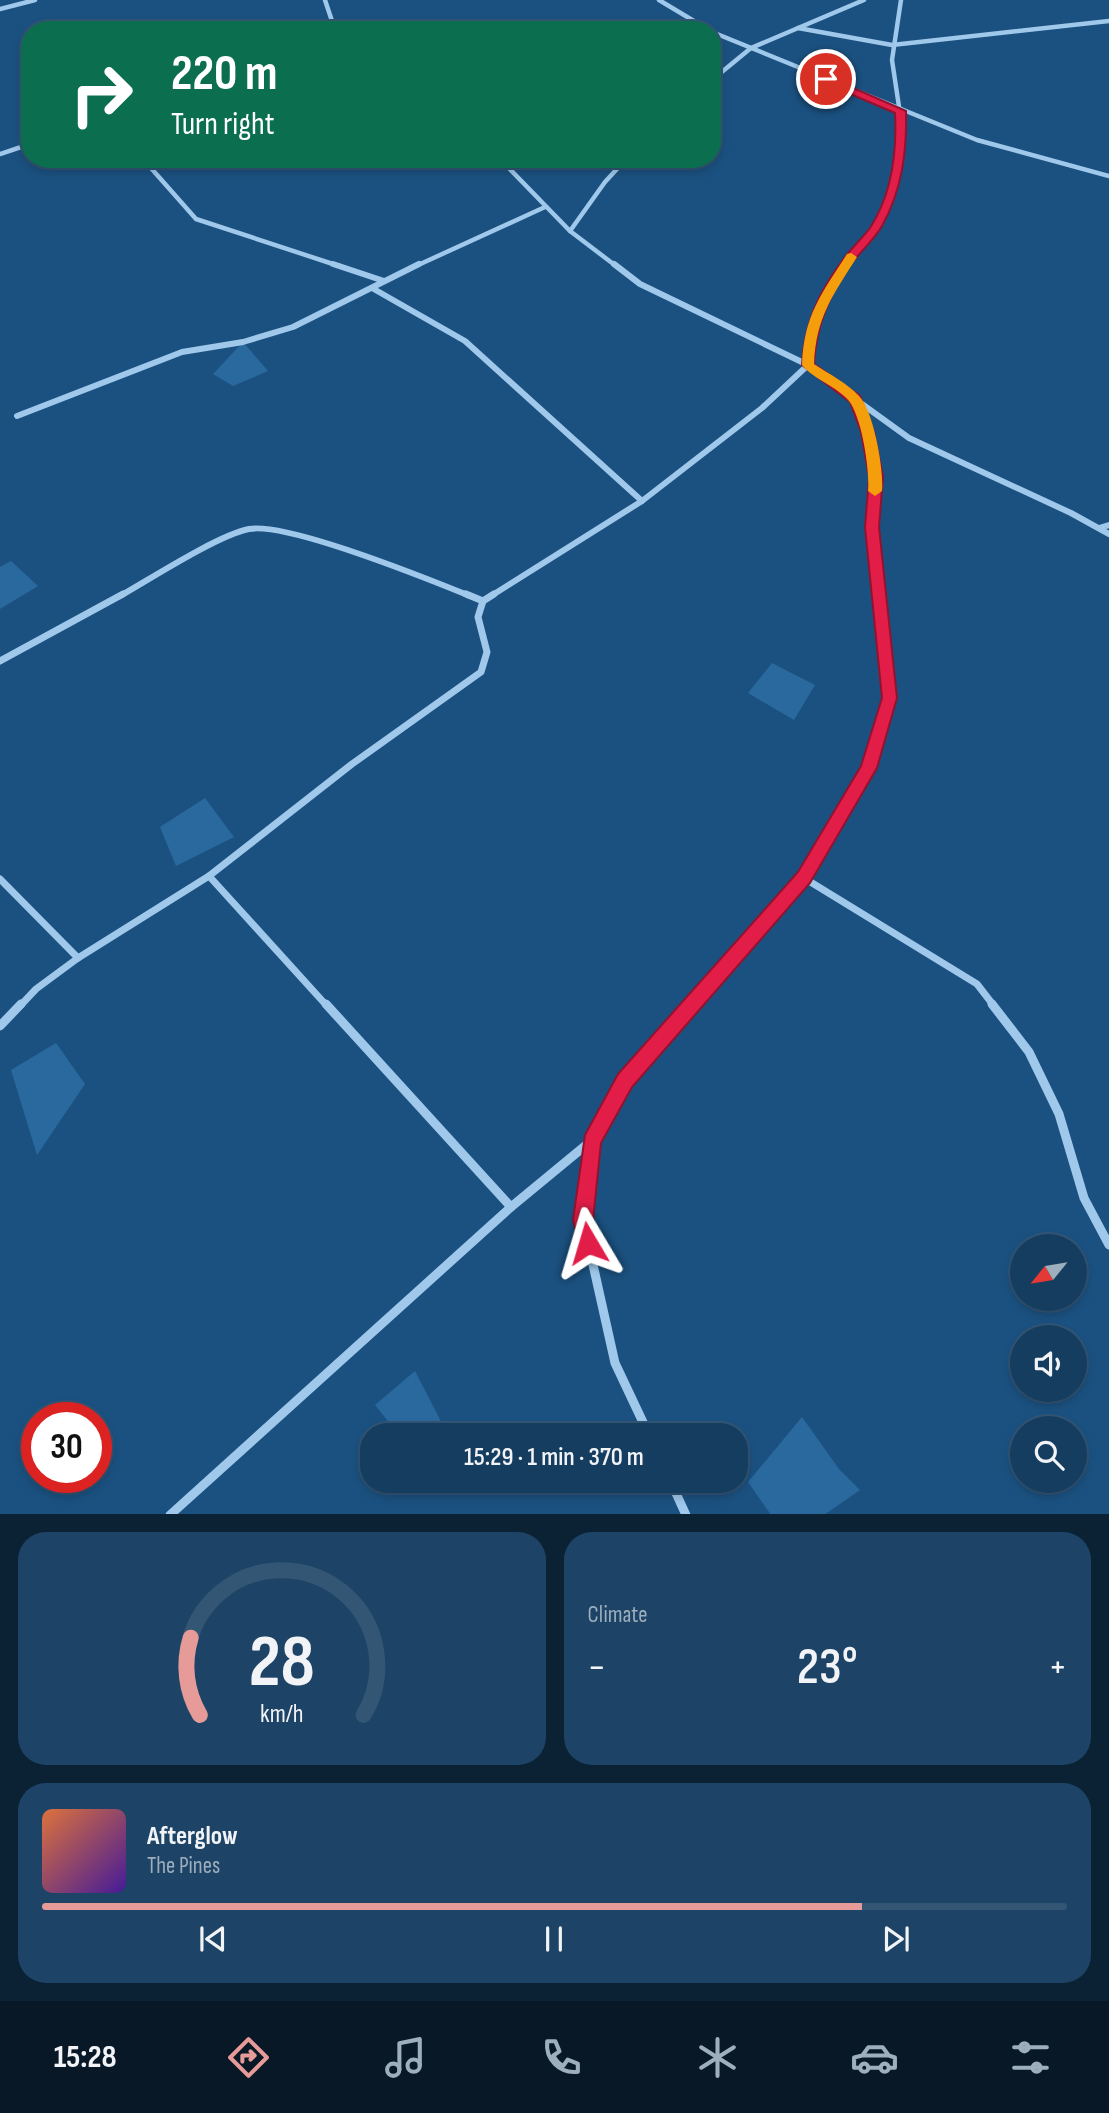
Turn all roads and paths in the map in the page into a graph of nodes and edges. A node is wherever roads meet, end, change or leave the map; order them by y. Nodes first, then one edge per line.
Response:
1 (35, 0) edge
2 (325, 0) edge
3 (659, 0) edge
4 (864, 0) edge
5 (901, 0) edge
6 (0, 9) edge
7 (332, 21) edge
8 (694, 21) edge
9 (1109, 21) edge
10 (798, 27) junction
11 (721, 36) edge
12 (892, 45) junction
13 (751, 48) junction
14 (721, 73) edge
15 (901, 111) junction
16 (21, 147) edge
17 (0, 154) edge
18 (151, 168) edge
19 (508, 168) edge
20 (618, 168) edge
21 (1109, 176) edge
22 (545, 207) junction
23 (570, 231) junction
24 (384, 281) junction
25 (372, 288) junction
26 (808, 365) junction
27 (856, 400) junction
28 (17, 416) dead end
29 (642, 501) junction
30 (1109, 524) edge
31 (1099, 528) junction
32 (1109, 534) edge
33 (483, 601) junction
34 (0, 661) edge
35 (209, 876) junction
36 (804, 878) junction
37 (0, 879) edge
38 (78, 958) junction
39 (0, 1026) edge
40 (592, 1141) junction
41 (511, 1207) junction
42 (1109, 1245) edge
43 (643, 1423) edge
44 (676, 1493) edge
45 (170, 1514) edge
46 (686, 1514) edge

1 - 6 street
2 - 7 street
3 - 8 street
4 - 10 street
5 - 12 street
9 - 12 street
10 - 12 street
10 - 13 street
11 - 13 street
12 - 15 street
13 - 14 street
13 - 15 street
15 - 21 street
15 - 26 street
16 - 17 street
18 - 24 street
19 - 22 street
20 - 23 street
22 - 23 street
22 - 24 street
23 - 26 street
24 - 25 street
25 - 28 street
25 - 29 street
26 - 27 street
26 - 29 street
27 - 31 street
27 - 36 street
29 - 33 street
30 - 31 street
31 - 32 street
33 - 34 street
33 - 35 street
35 - 38 street
35 - 41 street
36 - 40 street
36 - 42 street
37 - 38 street
38 - 39 street
40 - 41 street
40 - 43 street
41 - 45 street
44 - 46 street

